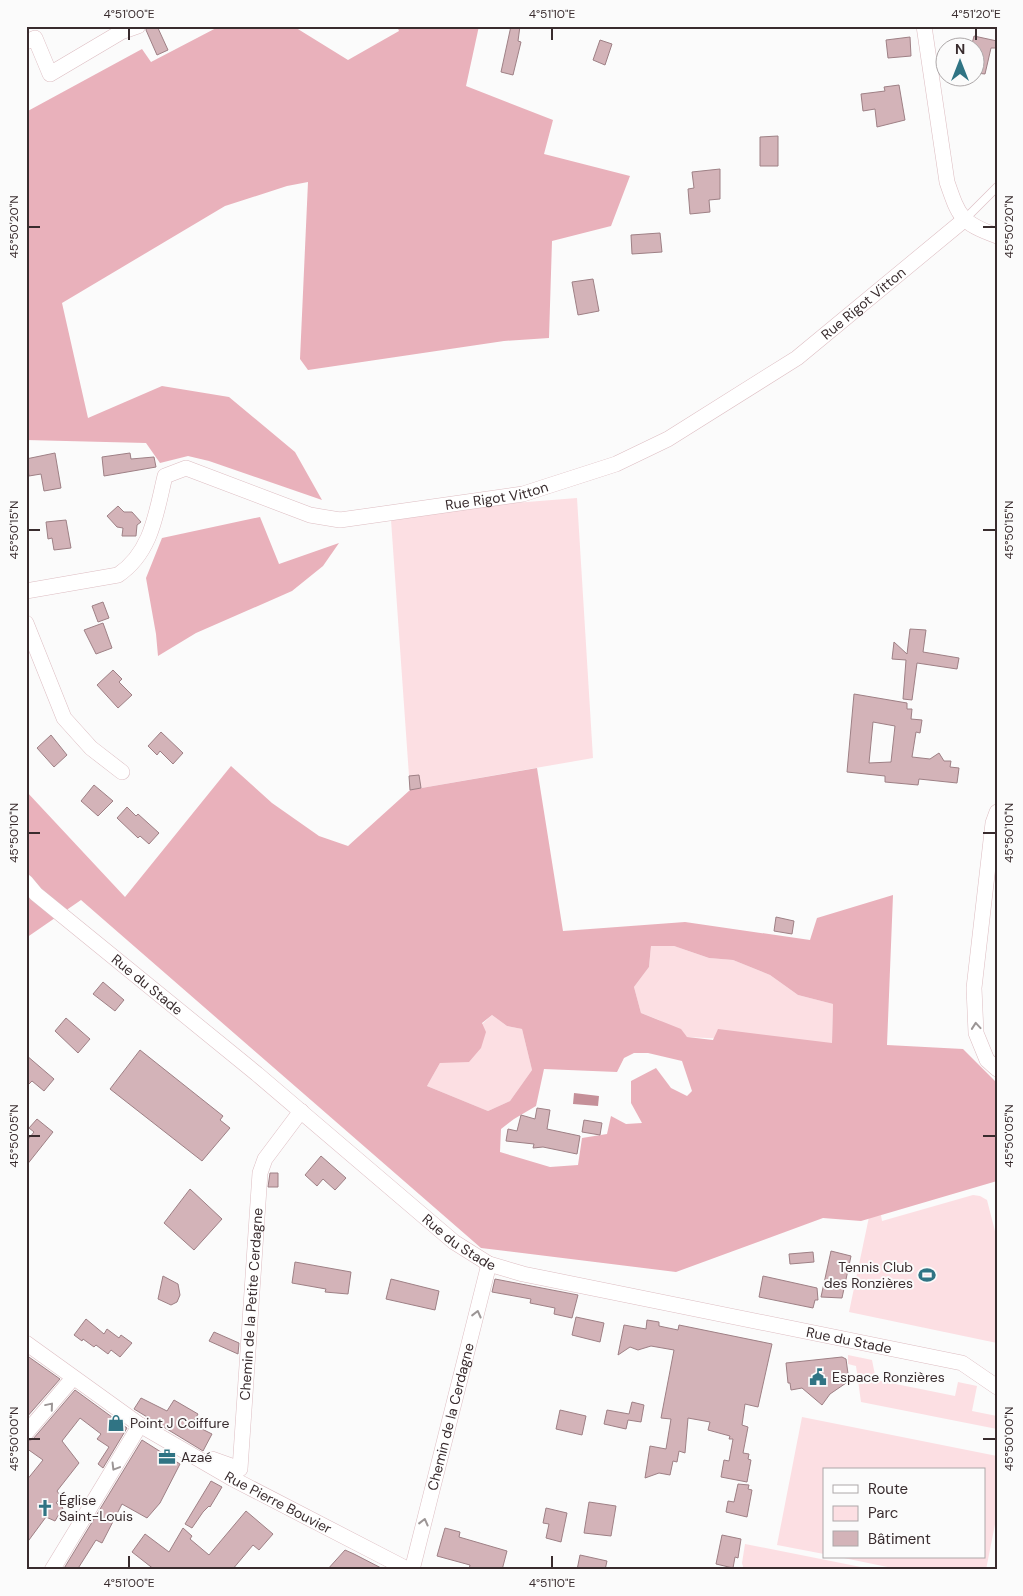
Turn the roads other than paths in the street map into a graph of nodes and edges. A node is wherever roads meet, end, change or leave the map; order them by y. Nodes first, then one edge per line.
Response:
1 (138, 26) edge
2 (924, 26) edge
3 (31, 35) edge
4 (997, 187) edge
5 (964, 220) junction
6 (997, 236) edge
7 (26, 591) edge
8 (26, 624) edge
9 (122, 772) dead end
10 (997, 812) edge
11 (26, 882) edge
12 (997, 1069) edge
13 (301, 1111) junction
14 (489, 1264) junction
15 (26, 1343) edge
16 (73, 1378) junction
17 (997, 1387) edge
18 (140, 1425) junction
19 (26, 1433) edge
20 (201, 1461) junction
21 (52, 1570) edge
22 (411, 1570) edge

1 - 3 street
2 - 5 street
4 - 5 lane
5 - 6 street
5 - 7 street, Rue Rigot Vitton
8 - 9 street
12 -> 10 street
11 - 13 street, Rue du Stade
13 - 14 street, Rue du Stade
13 - 20 street, Chemin de la Petite Cerdagne
14 - 17 street, Rue du Stade
22 -> 14 street, Chemin de la Cerdagne
15 - 16 street, Rue Pierre Bouvier
16 - 18 street, Rue Pierre Bouvier
19 -> 16 street
18 - 20 street, Rue Pierre Bouvier
18 -> 21 street
20 - 22 street, Rue Pierre Bouvier

